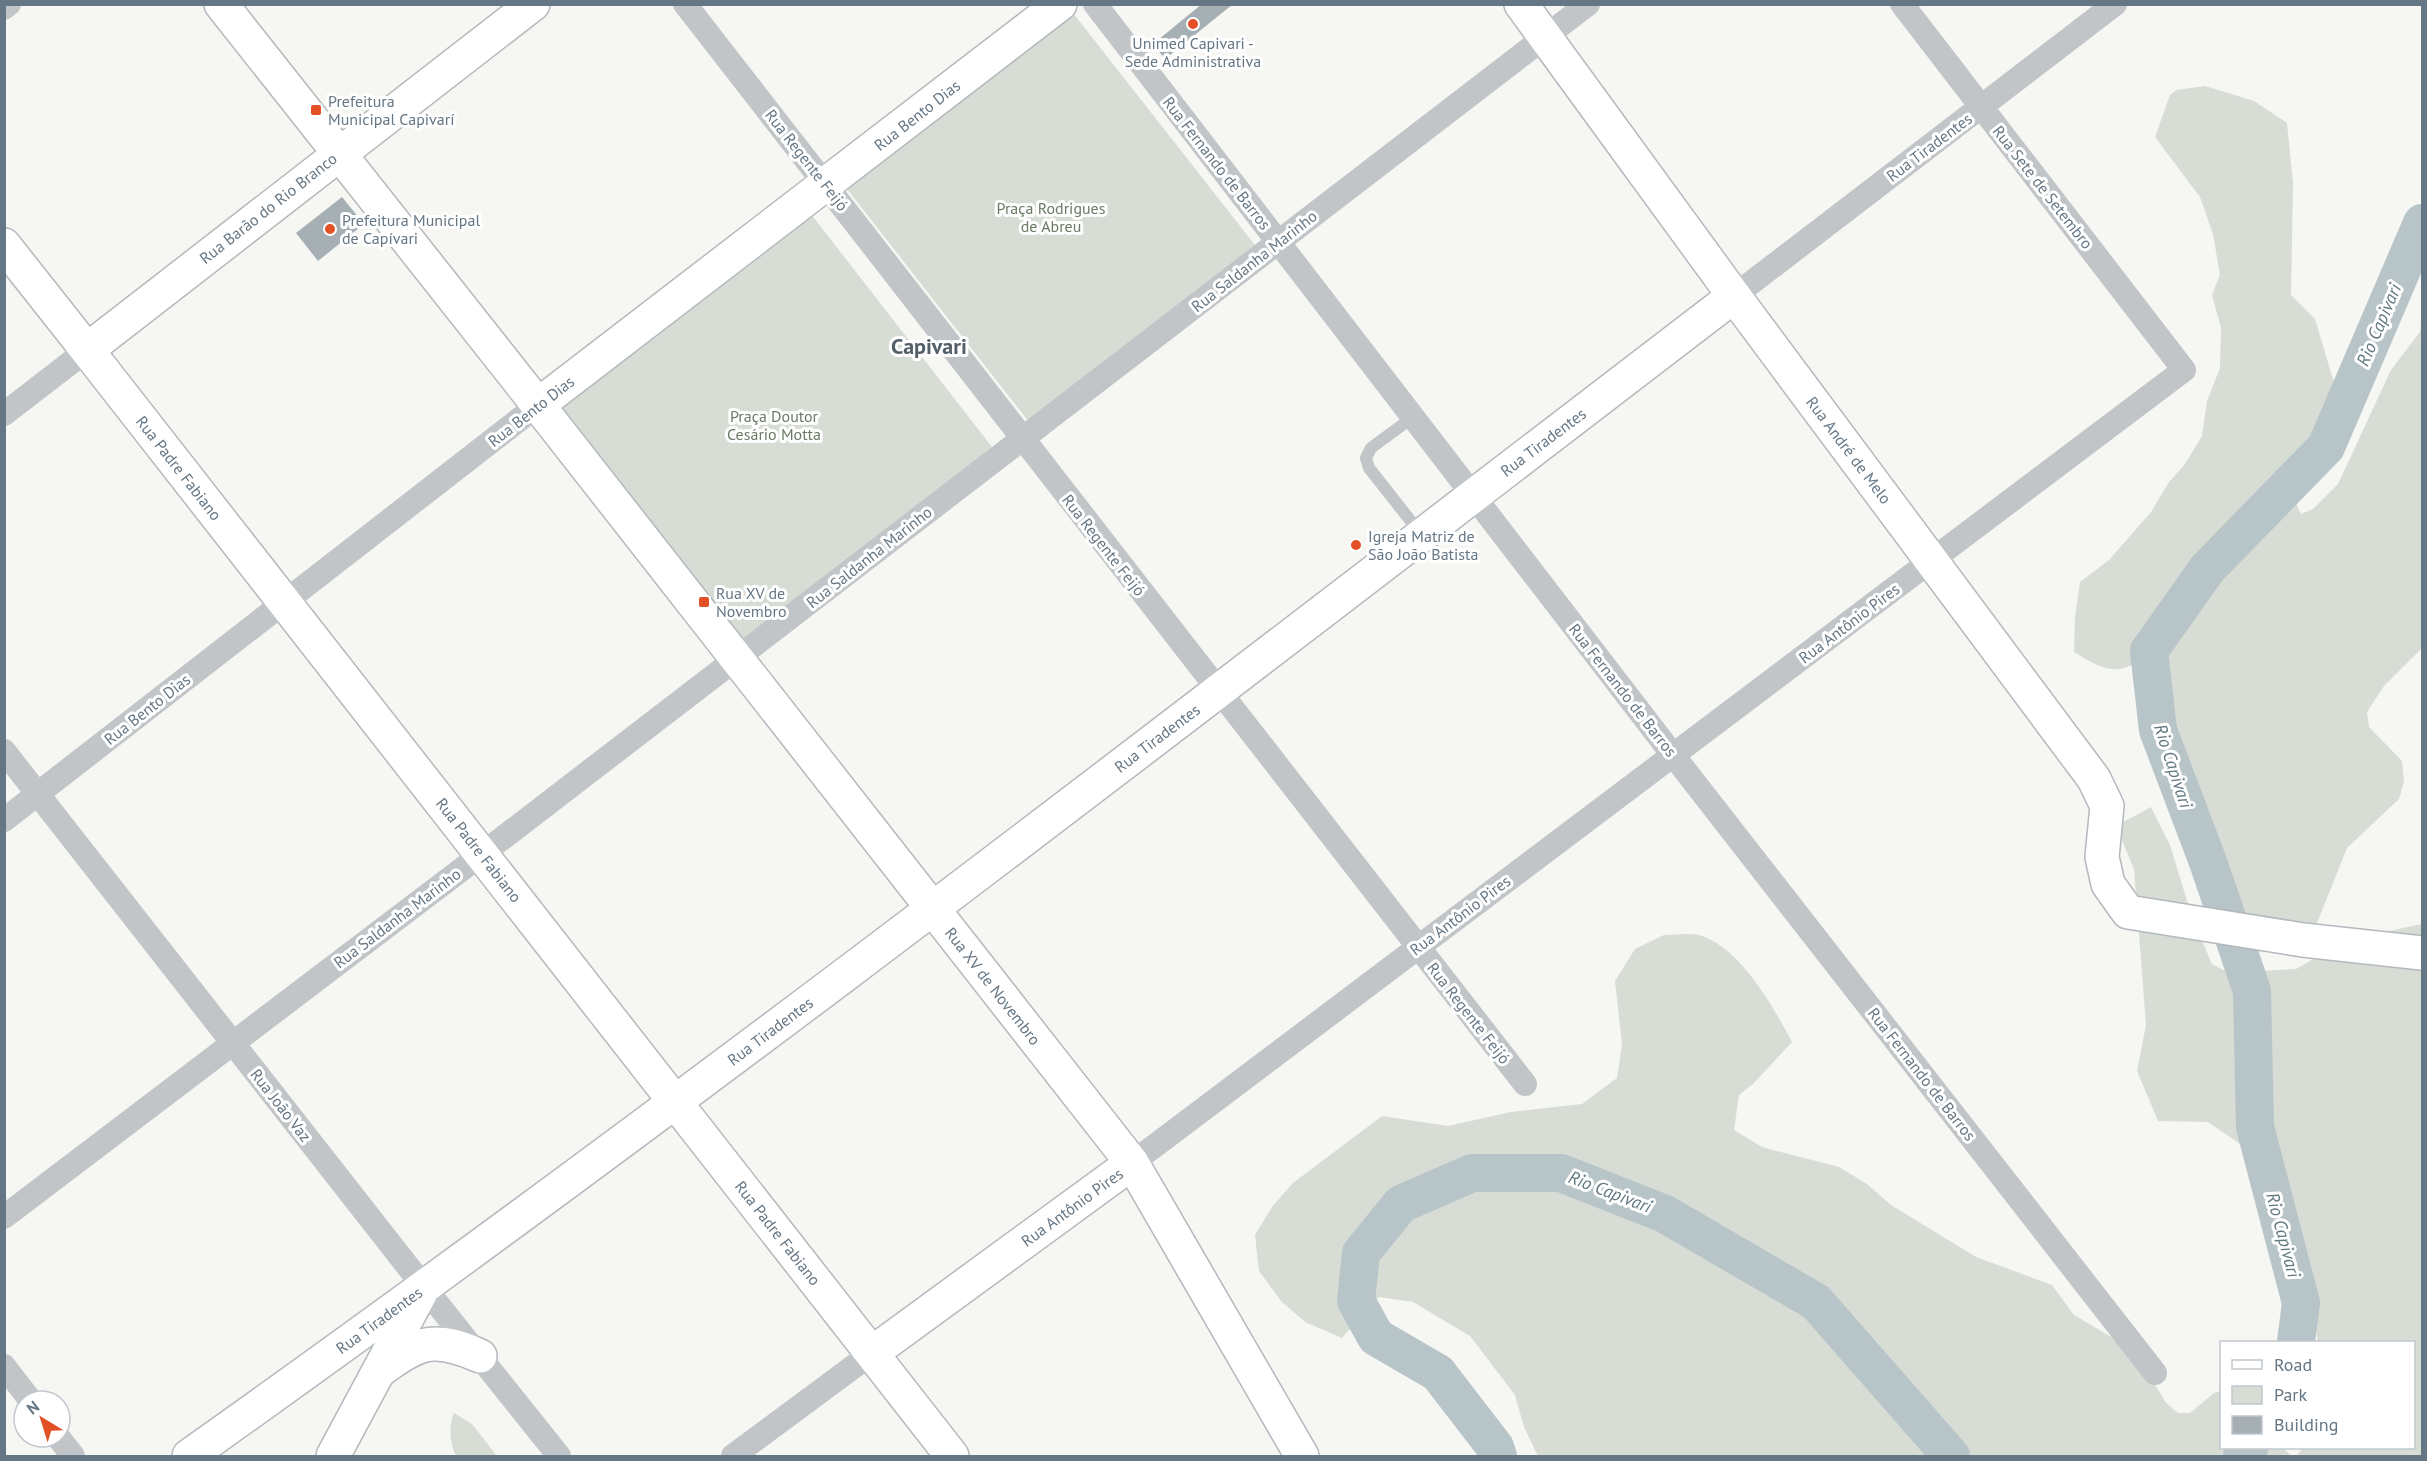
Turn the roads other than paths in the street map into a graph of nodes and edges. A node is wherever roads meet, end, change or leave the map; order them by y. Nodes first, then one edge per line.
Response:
1 (9, 4) edge
2 (221, 4) edge
3 (533, 4) edge
4 (685, 4) edge
5 (1060, 4) edge
6 (1095, 4) edge
7 (1521, 4) edge
8 (1588, 4) edge
9 (1902, 4) edge
10 (2115, 4) edge
11 (4, 8) edge
12 (1545, 38) junction
13 (1981, 107) junction
14 (338, 154) junction
15 (826, 184) junction
16 (1278, 243) junction
17 (4, 245) edge
18 (1734, 296) junction
19 (87, 350) junction
20 (2184, 370) joint
21 (538, 405) junction
22 (4, 414) edge
23 (1413, 417) junction
24 (1022, 440) junction
25 (1473, 495) junction
26 (1421, 535) junction
27 (1931, 560) junction
28 (285, 602) junction
29 (737, 658) junction
30 (1218, 691) junction
31 (4, 751) edge
32 (1673, 755) junction
33 (38, 794) junction
34 (4, 820) edge
35 (482, 854) junction
36 (933, 909) junction
37 (1418, 947) junction
38 (2422, 953) edge
39 (233, 1043) junction
40 (1525, 1084) dead end
41 (675, 1101) junction
42 (1132, 1163) junction
43 (4, 1217) edge
44 (424, 1287) junction
45 (351, 1341) junction
46 (872, 1353) junction
47 (480, 1356) junction
48 (4, 1366) edge
49 (381, 1369) junction
50 (2155, 1373) dead end
51 (22, 1389) edge
52 (189, 1456) edge
53 (333, 1456) edge
54 (559, 1456) edge
55 (733, 1456) edge
56 (952, 1456) edge
57 (1302, 1456) edge

1 - 11 street
2 - 14 main road, Rua XV de Novembro
3 - 14 main road, Rua Barão do Rio Branco
4 - 15 street, Rua Regente Feijó
5 - 15 main road, Rua Bento Dias
6 - 16 street, Rua Fernando de Barros
7 - 12 main road, Rua André de Melo
8 - 12 street, Rua Saldanha Marinho
9 - 13 street, Rua Sete de Setembro
10 - 13 street, Rua Tiradentes
12 - 16 street, Rua Saldanha Marinho
12 - 18 main road, Rua André de Melo
13 - 18 street, Rua Tiradentes
13 - 20 street, Rua Sete de Setembro
14 - 19 main road, Rua Barão do Rio Branco
14 - 21 main road, Rua XV de Novembro
15 - 21 main road, Rua Bento Dias
15 - 24 street, Rua Regente Feijó
16 - 23 street, Rua Fernando de Barros
16 - 24 street, Rua Saldanha Marinho
17 - 19 main road, Rua Padre Fabiano
18 - 25 main road, Rua Tiradentes
18 - 27 main road, Rua André de Melo
19 - 22 street, Rua Barão do Rio Branco
19 - 28 main road, Rua Padre Fabiano
20 - 27 street, Rua Antônio Pires
21 - 28 street, Rua Bento Dias
21 - 29 main road, Rua XV de Novembro
23 - 25 street, Rua Fernando de Barros
23 - 26 lane
24 - 29 street, Rua Saldanha Marinho
24 - 30 street, Rua Regente Feijó
25 - 26 main road, Rua Tiradentes
25 - 32 street, Rua Fernando de Barros
26 - 30 main road, Rua Tiradentes
27 - 32 street, Rua Antônio Pires
27 - 38 main road, Rua André de Melo
28 - 33 street, Rua Bento Dias
28 - 35 main road, Rua Padre Fabiano
29 - 35 street, Rua Saldanha Marinho
29 - 36 main road, Rua XV de Novembro
30 - 36 main road, Rua Tiradentes
30 - 37 street, Rua Regente Feijó
31 - 33 street, Rua João Vaz
32 - 37 street, Rua Antônio Pires
32 - 50 street, Rua Fernando de Barros
33 - 34 street, Rua Bento Dias
33 - 39 street, Rua João Vaz
35 - 39 street, Rua Saldanha Marinho
35 - 41 main road, Rua Padre Fabiano
36 - 41 main road, Rua Tiradentes
36 - 42 main road, Rua XV de Novembro
37 - 40 street, Rua Regente Feijó
37 - 42 street, Rua Antônio Pires
39 - 43 street, Rua Saldanha Marinho
39 - 44 street, Rua João Vaz
41 - 44 main road, Rua Tiradentes
41 - 46 main road, Rua Padre Fabiano
42 - 46 main road, Rua Antônio Pires
42 - 57 main road, Rua XV de Novembro
44 - 45 main road, Rua Tiradentes
44 - 47 street, Rua João Vaz
44 - 49 main road
45 - 49 main road
45 - 52 main road, Rua Tiradentes
46 - 55 street, Rua Antônio Pires
46 - 56 main road, Rua Padre Fabiano
47 - 49 main road
47 - 54 street, Rua João Vaz
48 - 51 street
49 - 53 main road

